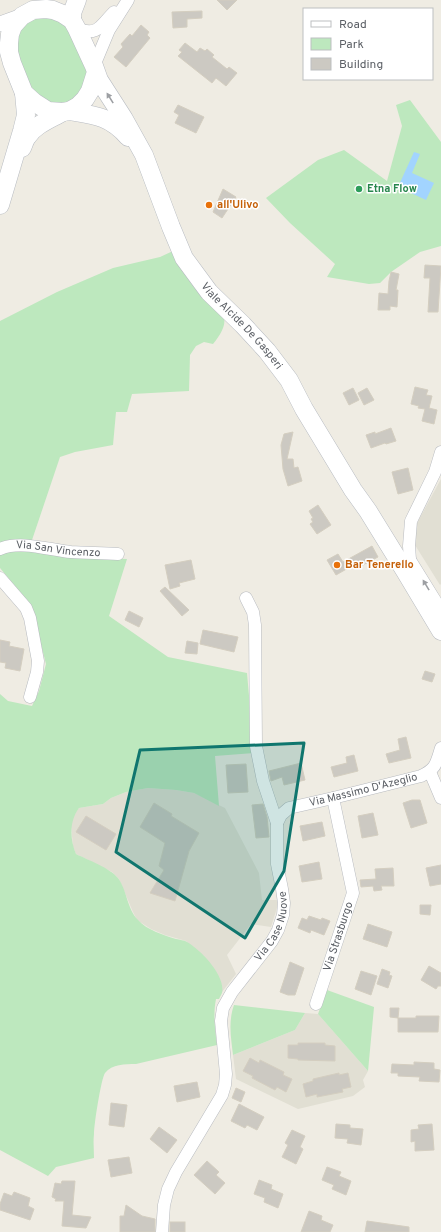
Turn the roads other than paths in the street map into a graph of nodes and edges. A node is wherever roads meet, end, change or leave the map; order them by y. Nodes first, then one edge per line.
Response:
1 (77, 0) edge
2 (127, 0) edge
3 (33, 9) edge
4 (0, 24) edge
5 (75, 24) junction
6 (6, 60) edge
7 (95, 69) junction
8 (24, 93) junction
9 (66, 111) junction
10 (144, 155) junction
11 (9, 178) junction
12 (0, 205) edge
13 (441, 452) edge
14 (353, 490) junction
15 (0, 549) edge
16 (118, 554) dead end
17 (408, 565) junction
18 (0, 578) edge
19 (246, 598) dead end
20 (441, 610) edge
21 (441, 631) edge
22 (441, 643) edge
23 (30, 697) dead end
24 (441, 748) edge
25 (430, 772) junction
26 (333, 798) junction
27 (441, 798) edge
28 (278, 823) junction
29 (316, 1004) dead end
30 (162, 1232) edge

1 - 5 main road
2 - 5 street
2 - 7 street
3 - 4 street
3 - 5 main road
3 - 6 main road
5 - 7 main road
6 - 8 main road
7 - 9 main road
10 -> 7 main road
8 - 9 main road
8 - 11 main road
9 - 10 main road
9 - 11 main road
10 - 14 main road, Viale Alcide De Gasperi
11 - 12 main road
13 - 17 street
14 - 17 main road
14 - 22 main road
15 - 16 street, Via San Vincenzo
20 -> 17 street
17 - 21 main road
18 - 23 street
19 - 28 street, Via Case Nuove
24 - 25 street, Via Massimo D'Azeglio
25 - 26 street, Via Massimo D'Azeglio
25 - 27 street
26 - 28 street, Via Massimo D'Azeglio
26 - 29 street, Via Strasburgo
28 - 30 street, Via Case Nuove

